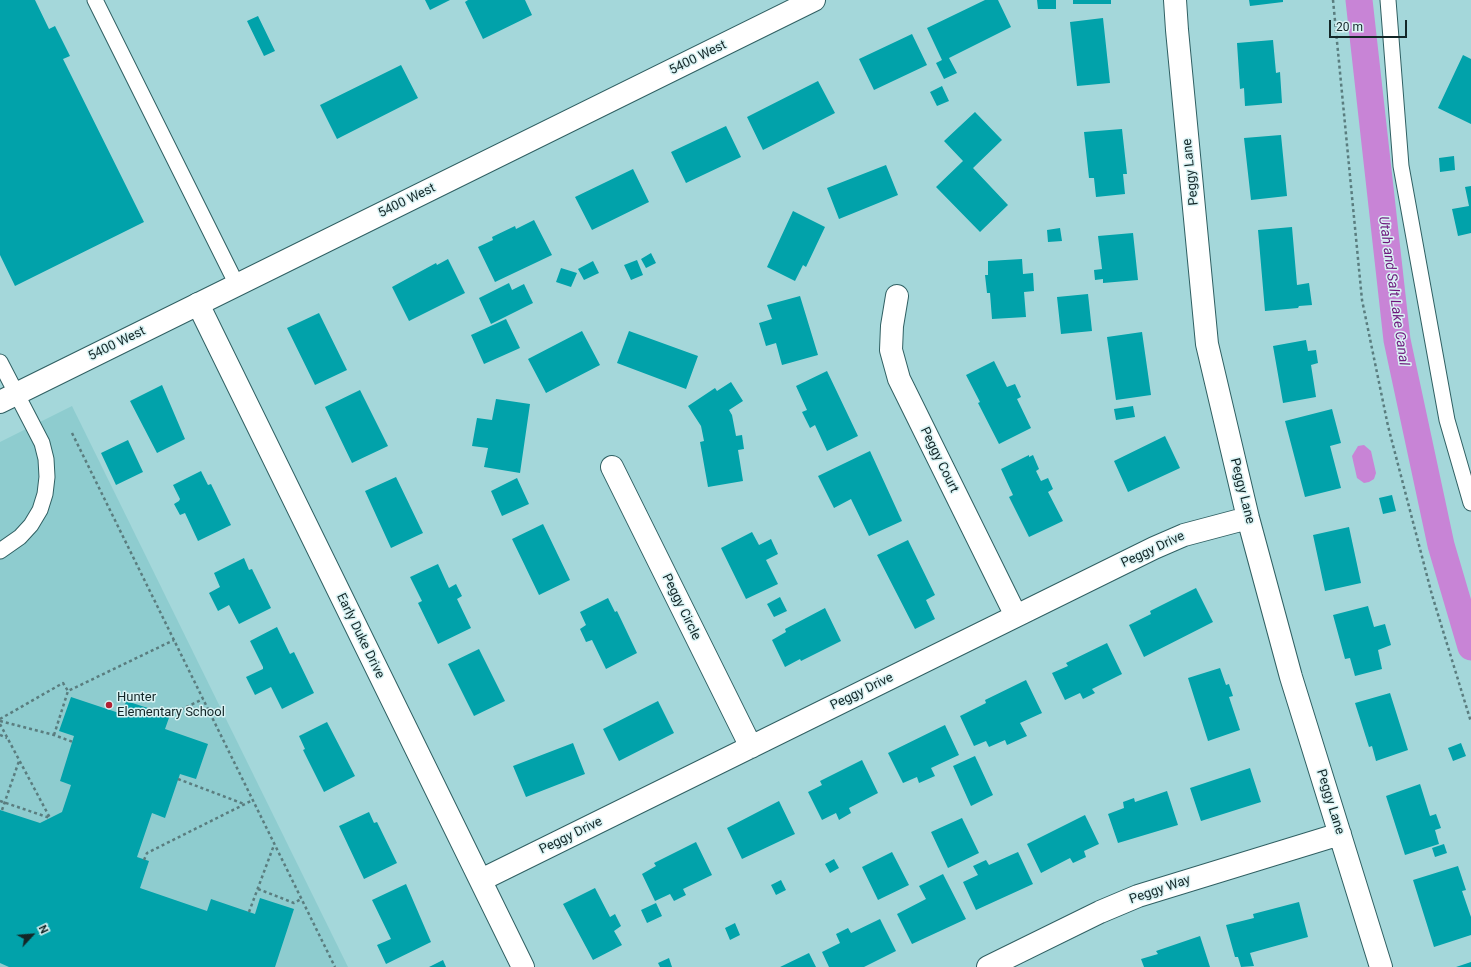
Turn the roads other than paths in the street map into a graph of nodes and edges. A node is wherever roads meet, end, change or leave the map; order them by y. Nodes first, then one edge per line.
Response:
1 (95, 0) edge
2 (814, 0) edge
3 (1176, 0) edge
4 (1388, 0) edge
5 (237, 285) junction
6 (897, 296) dead end
7 (198, 304) junction
8 (0, 362) edge
9 (8, 398) edge
10 (612, 466) dead end
11 (1471, 503) edge
12 (1248, 518) junction
13 (0, 551) edge
14 (1016, 616) junction
15 (751, 747) junction
16 (1340, 834) junction
17 (481, 880) junction
18 (523, 967) edge
19 (988, 967) edge
20 (1381, 967) edge

1 - 5 lane
2 - 5 street, 5400 West
3 - 12 street, Peggy Lane
4 - 11 lane
5 - 7 street, 5400 West
6 - 14 street, Peggy Court
7 - 9 street, 5400 West
7 - 17 street, Early Duke Drive
8 - 9 lane
9 - 13 lane
10 - 15 street, Peggy Circle
12 - 14 street, Peggy Drive
12 - 16 street, Peggy Lane
14 - 15 street, Peggy Drive
15 - 17 street, Peggy Drive
16 - 19 street, Peggy Way
16 - 20 street, Peggy Lane
17 - 18 street, Early Duke Drive

